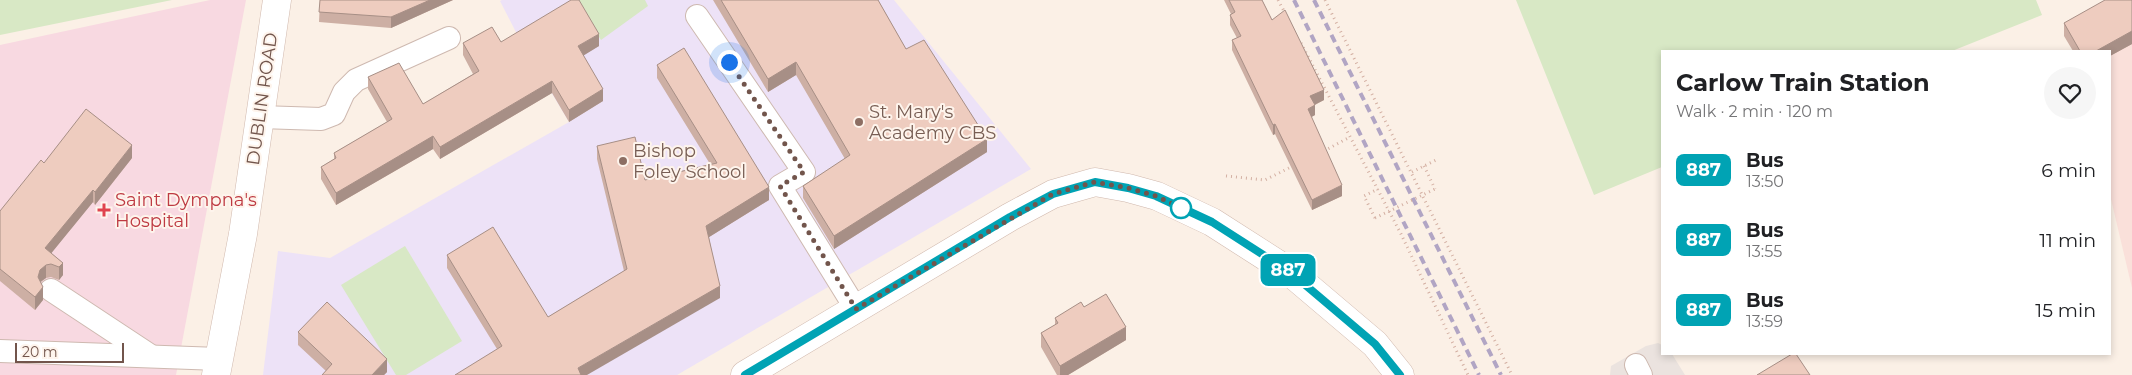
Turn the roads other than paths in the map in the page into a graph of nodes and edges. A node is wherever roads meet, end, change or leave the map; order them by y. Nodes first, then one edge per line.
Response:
1 (277, 0) edge
2 (697, 16) dead end
3 (449, 38) dead end
4 (260, 117) junction
5 (51, 290) dead end
6 (856, 309) junction
7 (0, 351) edge
8 (152, 357) junction
9 (218, 367) edge
10 (745, 375) edge
11 (1400, 375) edge

1 - 4 street, DUBLIN ROAD
2 - 6 lane
3 - 4 lane
4 - 9 street, DUBLIN ROAD
5 - 8 lane
6 - 10 street
6 - 11 street
7 - 8 lane
8 - 9 lane

